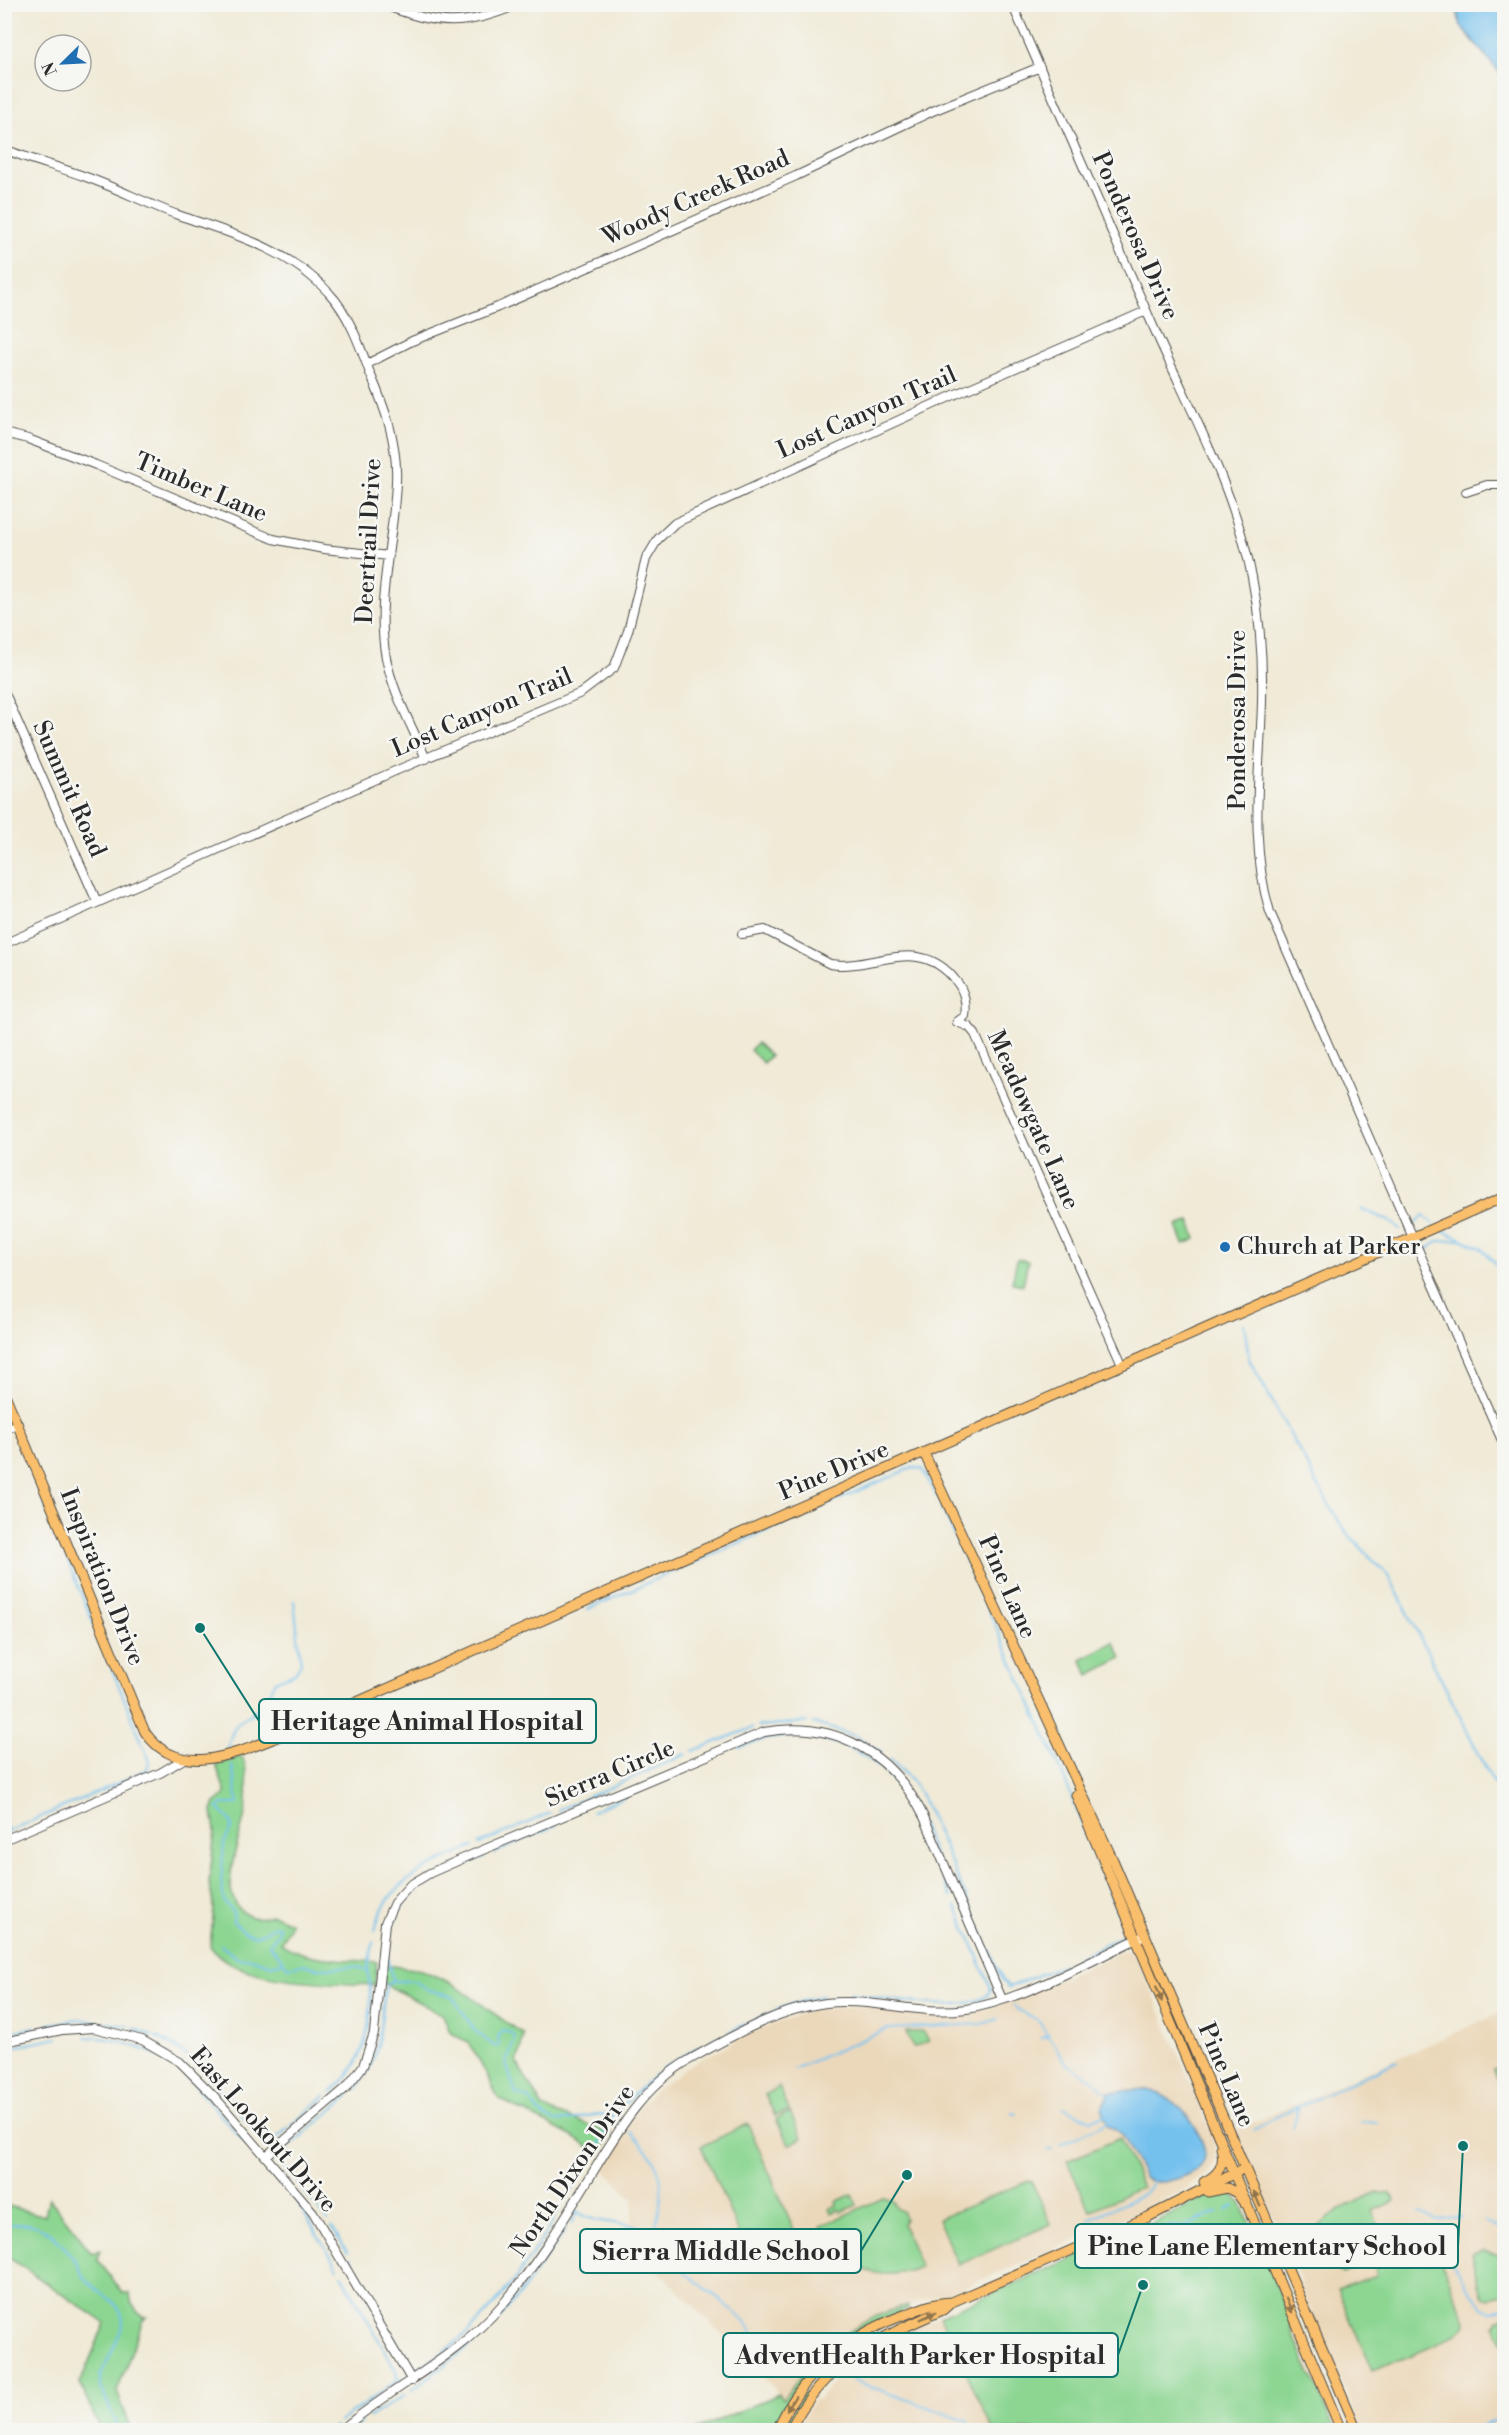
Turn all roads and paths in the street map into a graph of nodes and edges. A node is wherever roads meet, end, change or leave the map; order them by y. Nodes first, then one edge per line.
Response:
1 (382, 4) edge
2 (519, 4) edge
3 (1012, 4) edge
4 (1040, 67) junction
5 (4, 148) edge
6 (1146, 311) junction
7 (367, 364) junction
8 (4, 433) edge
9 (1504, 485) edge
10 (1466, 492) dead end
11 (389, 556) junction
12 (4, 691) edge
13 (426, 759) junction
14 (97, 902) junction
15 (741, 934) dead end
16 (4, 944) edge
17 (1504, 1191) edge
18 (1504, 1197) edge
19 (1494, 1200) junction
20 (1411, 1238) junction
21 (1122, 1364) junction
22 (4, 1392) edge
23 (18, 1424) junction
24 (4, 1430) edge
25 (1504, 1445) edge
26 (924, 1453) junction
27 (184, 1759) junction
28 (4, 1840) edge
29 (1141, 1937) junction
30 (1002, 1999) junction
31 (4, 2042) edge
32 (1192, 2076) junction
33 (266, 2156) junction
34 (1240, 2171) junction
35 (1161, 2210) junction
36 (1266, 2251) junction
37 (952, 2302) junction
38 (412, 2381) junction
39 (341, 2430) edge
40 (777, 2430) edge
41 (790, 2430) edge
42 (1341, 2430) edge
43 (1357, 2430) edge

1 - 2 street
3 - 4 street, Ponderosa Drive
4 - 6 street, Ponderosa Drive
4 - 7 street, Woody Creek Road
5 - 7 street, Deertrail Drive
6 - 13 street, Lost Canyon Trail
6 - 20 street, Ponderosa Drive
7 - 11 street, Deertrail Drive
8 - 11 street, Timber Lane
9 - 10 street
11 - 13 street, Deertrail Drive
12 - 14 street, Summit Road
13 - 14 street, Lost Canyon Trail
14 - 16 street, Lost Canyon Trail
15 - 21 street, Meadowgate Lane
17 - 19 main road, Pine Drive
18 - 19 main road, Pine Drive
19 - 20 main road, Pine Drive
20 - 21 main road, Pine Drive
20 - 25 street, Ponderosa Drive
21 - 26 main road, Pine Drive
22 - 23 main road, Inspiration Drive
23 - 24 street
23 - 27 main road, Inspiration Drive
26 - 27 main road, Pine Drive
26 - 29 main road, Pine Lane
27 - 28 street
29 - 30 street, North Dixon Drive
29 -> 32 main road, Pine Lane
29 - 34 main road, Pine Lane
30 - 33 street, Sierra Circle
30 - 38 street, North Dixon Drive
31 - 33 street, East Lookout Drive
32 - 34 main road, Pine Lane
32 - 35 main road
33 - 38 street, East Lookout Drive
34 - 35 main road
34 - 36 main road, Pine Lane
43 -> 34 main road, Pine Lane
35 - 36 main road
35 - 37 main road
36 -> 42 main road, Pine Lane
37 -> 40 main road
41 -> 37 main road
38 - 39 street, North Dixon Drive

